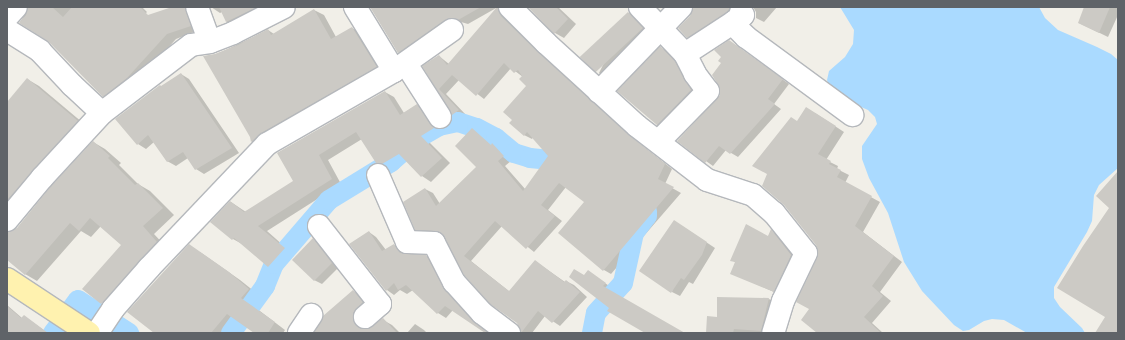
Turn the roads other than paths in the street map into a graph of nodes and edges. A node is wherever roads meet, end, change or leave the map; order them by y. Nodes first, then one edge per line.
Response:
1 (16, 7) edge
2 (197, 7) edge
3 (284, 7) edge
4 (355, 7) edge
5 (510, 7) edge
6 (640, 7) edge
7 (681, 7) edge
8 (735, 14) edge
9 (7, 17) edge
10 (660, 29) junction
11 (7, 30) edge
12 (452, 30) dead end
13 (210, 42) junction
14 (685, 54) junction
15 (400, 68) junction
16 (599, 92) junction
17 (102, 113) junction
18 (852, 115) dead end
19 (440, 117) dead end
20 (658, 142) junction
21 (378, 175) dead end
22 (7, 220) edge
23 (319, 226) dead end
24 (7, 279) edge
25 (312, 315) dead end
26 (365, 317) dead end
27 (93, 327) edge
28 (299, 333) edge
29 (509, 333) edge
30 (773, 333) edge

1 - 9 street
2 - 13 street
3 - 13 street
4 - 15 street
5 - 16 street
6 - 10 street
7 - 10 street
8 - 14 street
8 - 18 street
10 - 14 street
10 - 16 street
11 - 17 street
12 - 15 street
13 - 17 street
14 - 20 street
15 - 19 street
15 - 27 street
16 - 20 street
17 - 22 street
20 - 30 street
21 - 29 street
23 - 26 street
24 - 27 main road
25 - 28 street

